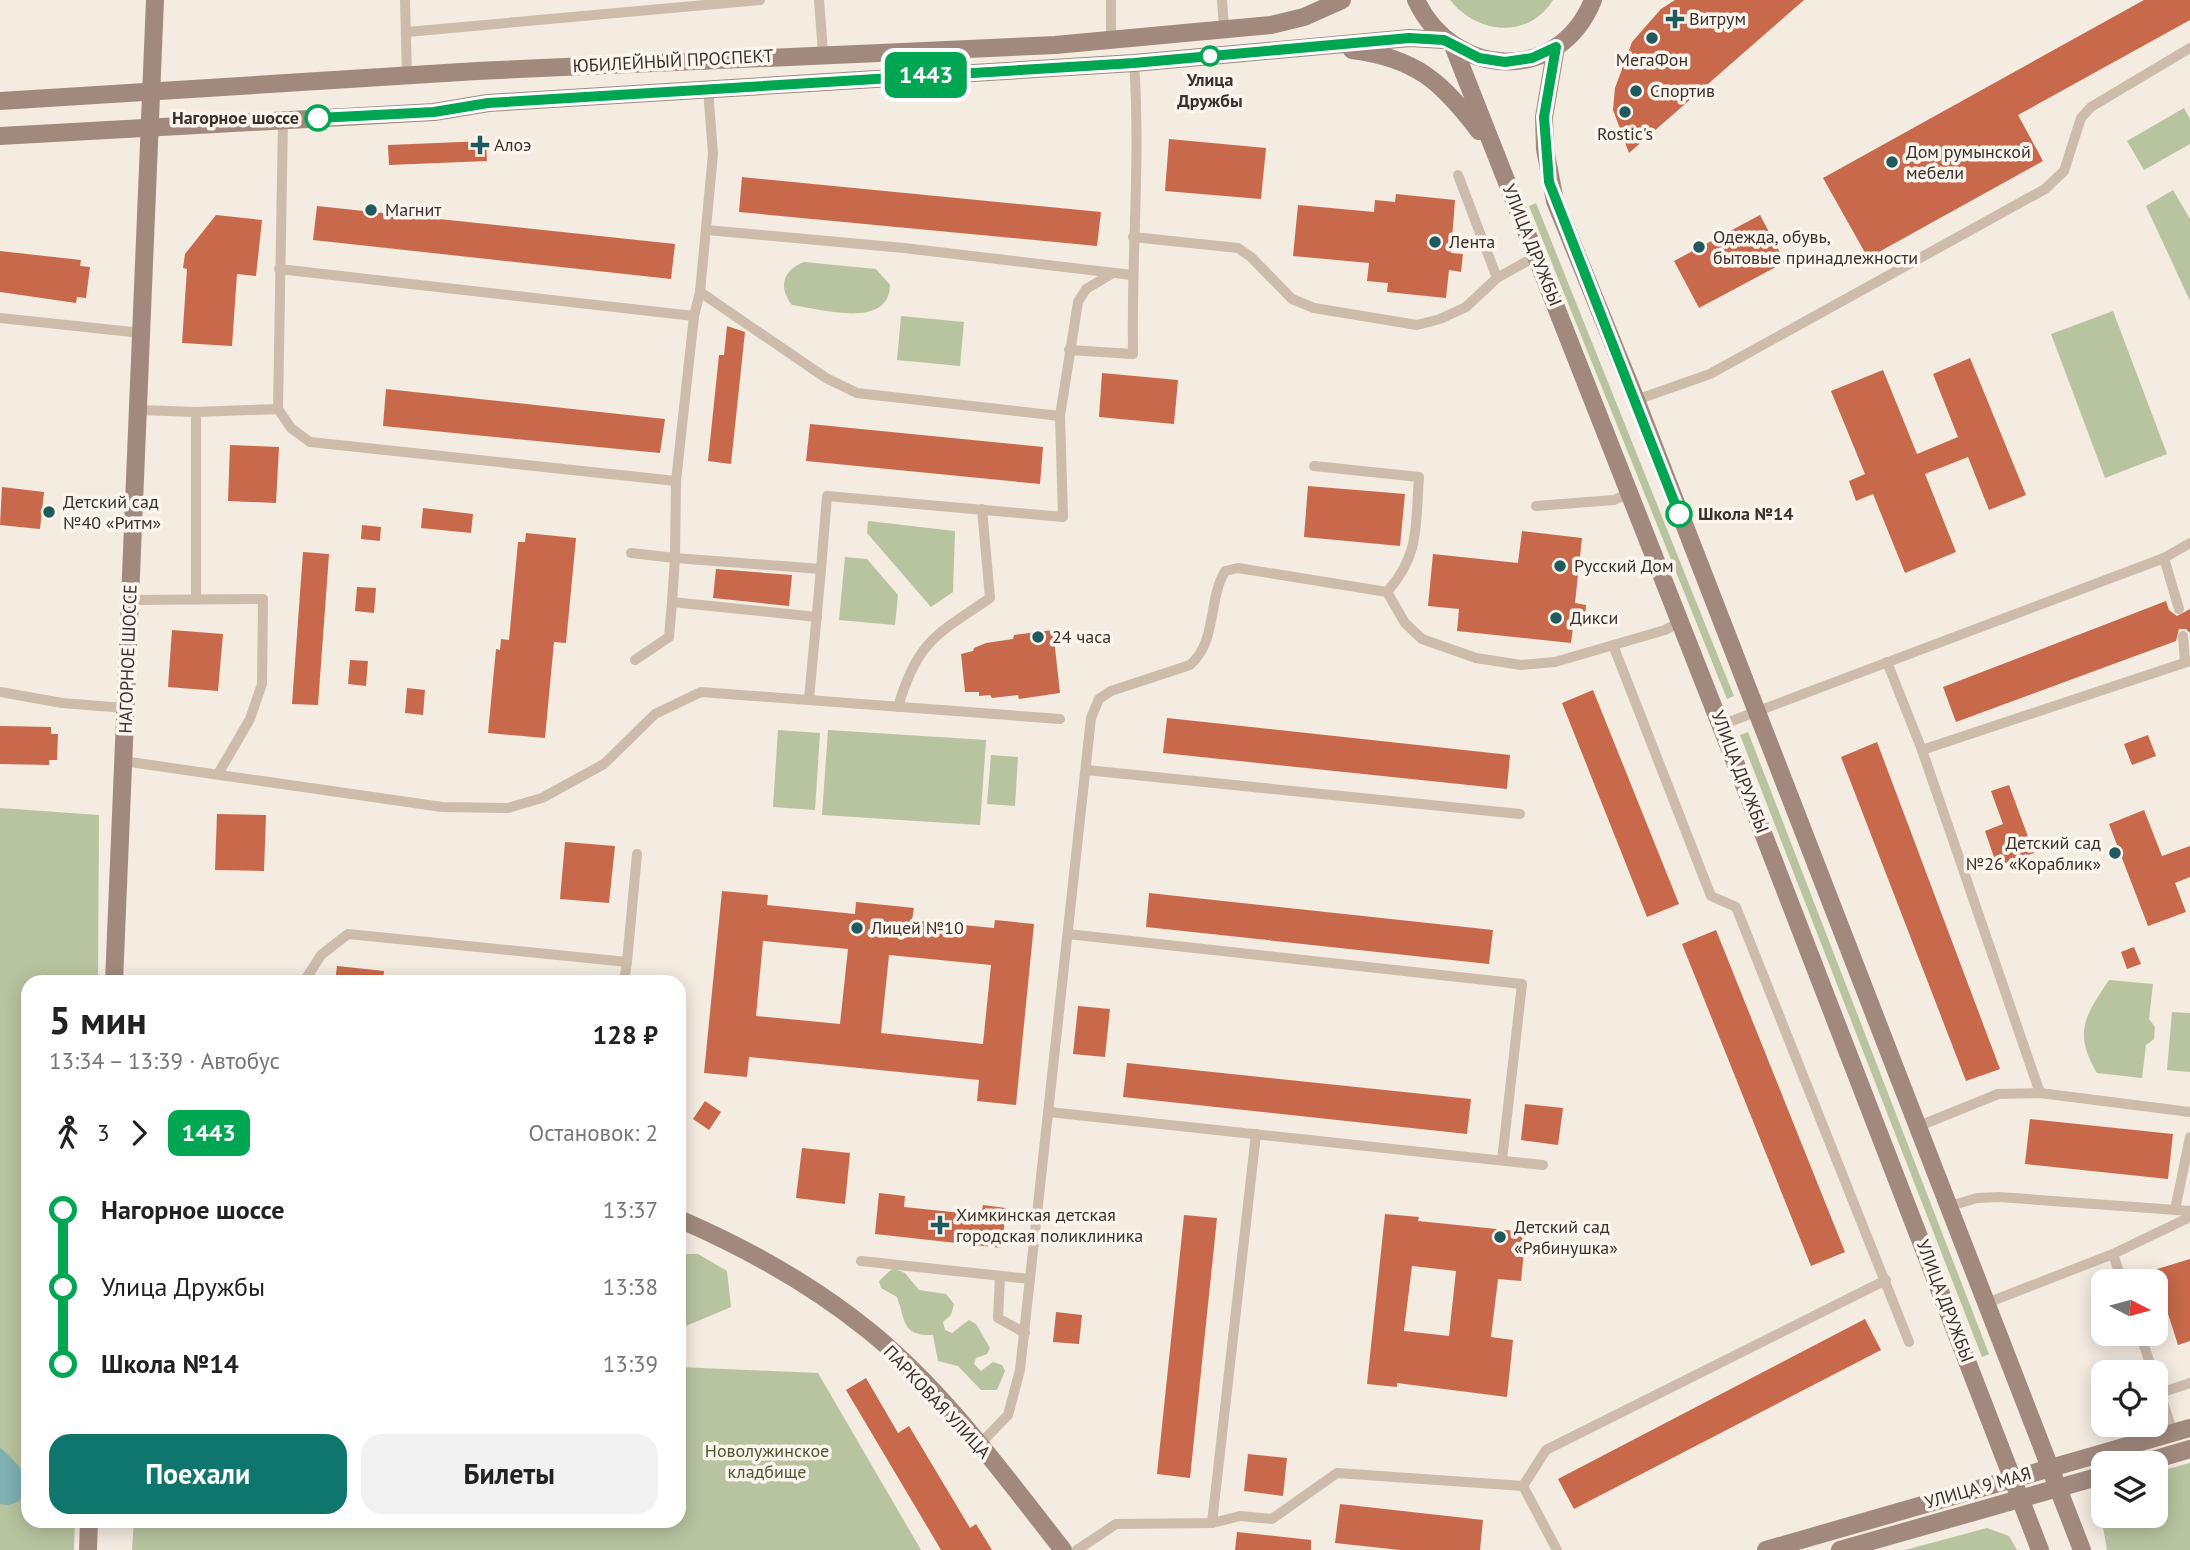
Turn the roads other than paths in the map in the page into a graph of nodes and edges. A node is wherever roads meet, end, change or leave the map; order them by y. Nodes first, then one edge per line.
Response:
1 (155, 0) edge
2 (405, 0) edge
3 (760, 0) edge
4 (819, 0) edge
5 (1111, 0) edge
6 (1222, 0) edge
7 (1342, 0) edge
8 (1416, 0) edge
9 (1592, 0) edge
10 (1224, 28) junction
11 (407, 32) junction
12 (1111, 40) junction
13 (1449, 44) junction
14 (1317, 46) junction
15 (1556, 47) junction
16 (2190, 48) edge
17 (823, 53) junction
18 (1134, 63) junction
19 (407, 75) junction
20 (708, 89) junction
21 (151, 91) junction
22 (0, 101) edge
23 (283, 120) junction
24 (149, 128) junction
25 (0, 136) edge
26 (1493, 150) junction
27 (1458, 175) dead end
28 (707, 230) junction
29 (1133, 237) junction
30 (1536, 256) junction
31 (279, 269) junction
32 (1113, 272) junction
33 (1132, 275) junction
34 (1497, 278) junction
35 (699, 292) junction
36 (694, 316) junction
37 (0, 318) edge
38 (142, 333) junction
39 (1069, 351) junction
40 (1636, 400) junction
41 (278, 409) junction
42 (139, 410) junction
43 (196, 412) junction
44 (1060, 416) junction
45 (1314, 466) dead end
46 (676, 481) junction
47 (1630, 494) junction
48 (1536, 506) dead end
49 (982, 509) junction
50 (2190, 543) edge
51 (631, 553) dead end
52 (2177, 553) junction
53 (2190, 555) edge
54 (675, 558) junction
55 (2164, 558) junction
56 (821, 569) junction
57 (1387, 592) junction
58 (196, 599) junction
59 (130, 600) junction
60 (672, 602) junction
61 (2179, 610) dead end
62 (817, 617) junction
63 (1680, 622) junction
64 (2183, 636) dead end
65 (1613, 645) junction
66 (635, 660) dead end
67 (2188, 661) edge
68 (1887, 662) junction
69 (0, 692) edge
70 (810, 699) junction
71 (898, 707) junction
72 (125, 708) junction
73 (1757, 711) junction
74 (1060, 719) dead end
75 (1721, 725) junction
76 (1922, 750) junction
77 (123, 761) junction
78 (1086, 770) junction
79 (219, 774) junction
80 (1520, 814) dead end
81 (637, 854) dead end
82 (1068, 934) junction
83 (627, 962) junction
84 (118, 975) edge
85 (308, 975) edge
86 (625, 975) edge
87 (2040, 1093) junction
88 (1049, 1112) junction
89 (2190, 1112) edge
90 (1919, 1126) junction
91 (1256, 1134) junction
92 (2190, 1137) edge
93 (1502, 1160) junction
94 (1543, 1165) dead end
95 (1950, 1206) junction
96 (2175, 1210) junction
97 (2190, 1211) edge
98 (2190, 1217) edge
99 (686, 1222) edge
100 (2113, 1254) junction
101 (861, 1261) dead end
102 (2118, 1269) edge
103 (1000, 1276) junction
104 (1030, 1279) junction
105 (1886, 1280) junction
106 (1987, 1303) junction
107 (1025, 1333) junction
108 (1909, 1342) dead end
109 (2190, 1383) edge
110 (2168, 1390) edge
111 (2168, 1407) edge
112 (2181, 1431) edge
113 (979, 1445) junction
114 (2190, 1449) edge
115 (2168, 1456) edge
116 (2051, 1468) junction
117 (2013, 1478) junction
118 (2091, 1479) edge
119 (1522, 1486) junction
120 (2058, 1488) junction
121 (2020, 1499) junction
122 (1212, 1523) junction
123 (89, 1528) edge
124 (88, 1550) edge
125 (1063, 1550) edge
126 (1077, 1550) edge
127 (1557, 1550) edge
128 (1766, 1550) edge
129 (1840, 1550) edge
130 (2040, 1550) edge
131 (2082, 1550) edge

1 - 21 main road, НАГОРНОЕ ШОССЕ
2 - 11 lane
3 - 11 lane
4 - 17 lane
5 - 12 lane
6 - 10 lane
7 - 10 main road, ЮБИЛЕЙНЫЙ ПРОСПЕКТ
8 - 13 main road
9 - 15 main road
10 - 12 main road, ЮБИЛЕЙНЫЙ ПРОСПЕКТ
11 - 19 lane
12 - 17 main road, ЮБИЛЕЙНЫЙ ПРОСПЕКТ
13 - 14 main road, ЮБИЛЕЙНЫЙ ПРОСПЕКТ
13 - 15 main road, ЮБИЛЕЙНЫЙ ПРОСПЕКТ
13 - 26 main road, УЛИЦА ДРУЖБЫ
14 - 18 main road, ЮБИЛЕЙНЫЙ ПРОСПЕКТ
14 - 26 main road
15 - 40 main road
16 - 40 lane
17 - 19 main road, ЮБИЛЕЙНЫЙ ПРОСПЕКТ
18 - 20 main road, ЮБИЛЕЙНЫЙ ПРОСПЕКТ
18 - 29 lane
19 - 21 main road, ЮБИЛЕЙНЫЙ ПРОСПЕКТ
20 - 23 main road, ЮБИЛЕЙНЫЙ ПРОСПЕКТ
20 - 28 lane
21 - 22 main road, ЮБИЛЕЙНЫЙ ПРОСПЕКТ
21 - 24 main road, НАГОРНОЕ ШОССЕ
23 - 24 main road, ЮБИЛЕЙНЫЙ ПРОСПЕКТ
23 - 31 lane
24 - 25 main road, ЮБИЛЕЙНЫЙ ПРОСПЕКТ
24 - 38 main road, НАГОРНОЕ ШОССЕ
26 - 30 main road, УЛИЦА ДРУЖБЫ
27 - 34 lane
28 - 32 lane
28 - 35 lane
29 - 33 lane
29 - 34 lane
30 - 34 lane
30 - 47 main road, УЛИЦА ДРУЖБЫ
31 - 36 lane
31 - 41 lane
32 - 33 lane
32 - 39 lane
33 - 39 lane
35 - 36 lane
35 - 44 lane
36 - 46 lane
37 - 38 lane
38 - 42 main road, НАГОРНОЕ ШОССЕ
39 - 44 lane
40 - 73 main road
41 - 43 lane
41 - 46 lane
42 - 43 lane
42 - 59 main road, НАГОРНОЕ ШОССЕ
43 - 58 lane
44 - 49 lane
45 - 57 lane
46 - 54 lane
47 - 48 lane
47 - 63 main road, УЛИЦА ДРУЖБЫ
49 - 56 lane
49 - 71 lane
50 - 52 lane
51 - 54 lane
52 - 53 lane
52 - 55 lane
54 - 56 lane
54 - 60 lane
55 - 61 lane
55 - 68 lane
56 - 62 lane
57 - 65 lane
57 - 78 lane
58 - 59 lane
58 - 79 lane
59 - 72 main road, НАГОРНОЕ ШОССЕ
60 - 62 lane
60 - 66 lane
62 - 70 lane
63 - 65 lane
63 - 75 main road, УЛИЦА ДРУЖБЫ
64 - 67 lane
65 - 105 lane
67 - 76 lane
68 - 73 lane
68 - 76 lane
69 - 72 lane
70 - 71 lane
70 - 79 lane
71 - 74 lane
72 - 77 main road, НАГОРНОЕ ШОССЕ
73 - 75 lane
73 - 90 main road
75 - 117 main road, УЛИЦА ДРУЖБЫ
76 - 87 lane
77 - 79 lane
77 - 84 main road, НАГОРНОЕ ШОССЕ
78 - 80 lane
78 - 82 lane
81 - 83 lane
82 - 88 lane
82 - 93 lane
83 - 85 lane
83 - 86 lane
87 - 89 lane
87 - 90 lane
88 - 91 lane
88 - 104 lane
90 - 95 main road
91 - 93 lane
91 - 122 lane
92 - 96 lane
93 - 94 lane
95 - 96 lane
95 - 106 main road
96 - 97 lane
98 - 100 lane
99 - 113 main road, ПАРКОВАЯ УЛИЦА
100 - 102 lane
100 - 106 lane
101 - 103 lane
103 - 104 lane
103 - 107 lane
104 - 107 lane
105 - 108 lane
105 - 119 lane
106 - 116 main road
107 - 113 lane
109 - 110 lane
111 - 112 lane
112 - 116 main road, УЛИЦА 9 МАЯ
113 - 125 main road, ПАРКОВАЯ УЛИЦА
114 - 115 main road
116 - 117 main road, УЛИЦА 9 МАЯ
116 - 120 main road
117 - 121 main road, УЛИЦА ДРУЖБЫ
117 - 128 main road, УЛИЦА 9 МАЯ
118 - 120 main road, УЛИЦА 9 МАЯ
119 - 122 lane
119 - 127 lane
120 - 121 main road, УЛИЦА 9 МАЯ
120 - 131 main road
121 - 129 main road, УЛИЦА 9 МАЯ
121 - 130 main road, УЛИЦА ДРУЖБЫ
122 - 126 lane
123 - 124 main road

